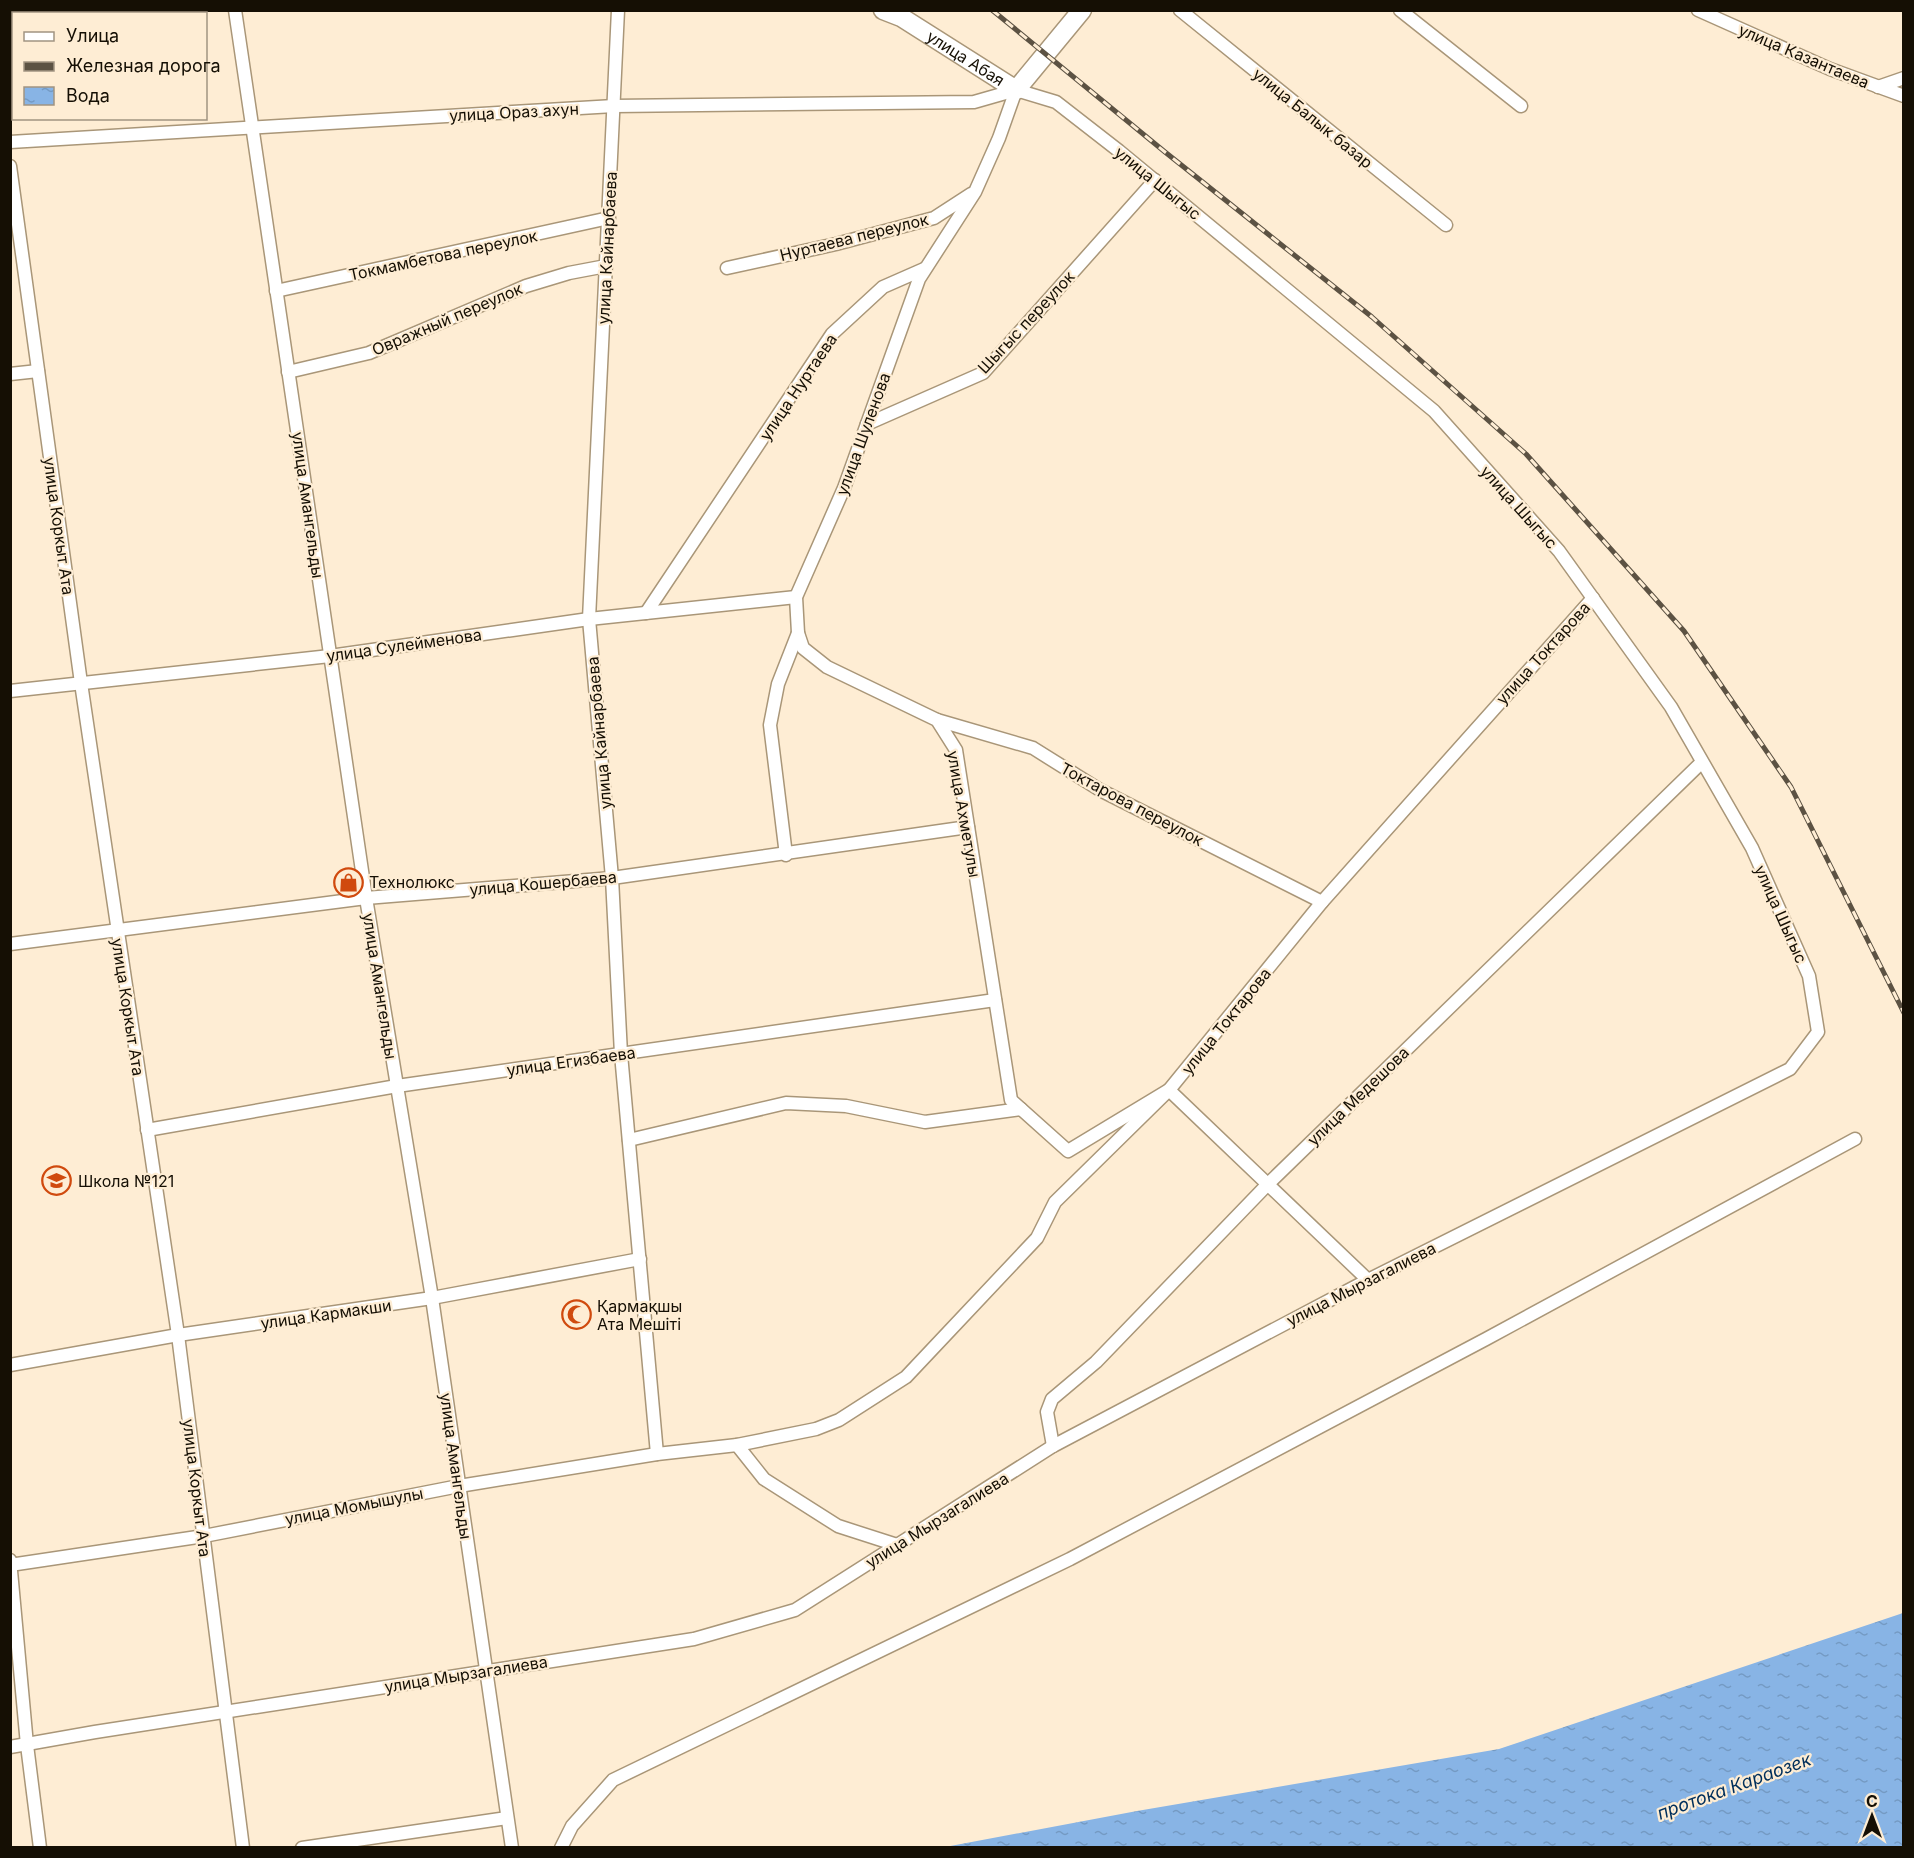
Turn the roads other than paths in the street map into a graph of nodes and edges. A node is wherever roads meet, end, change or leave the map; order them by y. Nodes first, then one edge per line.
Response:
1 (235, 10) edge
2 (618, 10) edge
3 (883, 10) edge
4 (1073, 10) edge
5 (1082, 10) edge
6 (1180, 10) edge
7 (1400, 10) edge
8 (1698, 10) edge
9 (1059, 38) junction
10 (1904, 78) edge
11 (1878, 87) junction
12 (1016, 90) junction
13 (1904, 96) edge
14 (614, 106) junction
15 (1521, 106) dead end
16 (252, 127) junction
17 (10, 142) edge
18 (10, 166) edge
19 (1155, 180) junction
20 (975, 192) junction
21 (609, 218) junction
22 (1446, 225) dead end
23 (606, 266) junction
24 (727, 268) dead end
25 (926, 269) junction
26 (276, 291) junction
27 (38, 371) junction
28 (288, 372) junction
29 (10, 374) edge
30 (867, 424) junction
31 (796, 597) junction
32 (1593, 598) junction
33 (646, 613) junction
34 (589, 619) junction
35 (798, 633) junction
36 (330, 656) junction
37 (81, 683) junction
38 (10, 691) edge
39 (937, 720) junction
40 (1702, 762) junction
41 (968, 827) junction
42 (786, 855) junction
43 (612, 878) junction
44 (366, 898) junction
45 (1322, 902) junction
46 (117, 930) junction
47 (10, 944) edge
48 (995, 1000) junction
49 (621, 1054) junction
50 (1790, 1069) joint
51 (397, 1086) junction
52 (1169, 1090) junction
53 (1021, 1109) junction
54 (147, 1130) junction
55 (1855, 1139) dead end
56 (629, 1140) junction
57 (1268, 1185) junction
58 (640, 1258) junction
59 (1368, 1280) junction
60 (432, 1298) junction
61 (178, 1335) junction
62 (10, 1365) edge
63 (839, 1420) joint
64 (737, 1445) junction
65 (1053, 1446) junction
66 (657, 1454) junction
67 (459, 1485) junction
68 (204, 1536) junction
69 (897, 1545) junction
70 (11, 1563) edge
71 (485, 1670) junction
72 (226, 1713) junction
73 (27, 1745) junction
74 (10, 1747) edge
75 (507, 1818) junction
76 (40, 1848) edge
77 (243, 1848) edge
78 (302, 1848) edge
79 (512, 1848) edge
80 (561, 1848) edge

1 - 16 street, улица Амангельды
2 - 14 street, улица Кайнарбаева
3 - 12 street, улица Абая
4 - 9 street
5 - 9 street
6 - 22 street, улица Балык базар
7 - 15 street
8 - 11 street, улица Казантаева
9 - 12 street
10 - 11 street, улица Казантаева
11 - 13 street, улица Казантаева
12 - 14 street, улица Ораз ахун
12 - 19 street, улица Шыгыс
12 - 20 street
14 - 16 street, улица Ораз ахун
14 - 21 street, улица Кайнарбаева
16 - 17 street, улица Ораз ахун
16 - 26 street, улица Амангельды
18 - 27 street, улица Коркыт Ата
19 - 30 street, Шыгыс переулок
19 - 32 street, улица Шыгыс
20 - 24 street, Нуртаева переулок
20 - 25 street
21 - 23 street, улица Кайнарбаева
21 - 26 street, Токмамбетова переулок
23 - 28 street, Овражный переулок
23 - 34 street, улица Кайнарбаева
25 - 30 street, улица Шуленова
25 - 33 street, улица Нуртаева
26 - 28 street, улица Амангельды
27 - 29 street
27 - 37 street, улица Коркыт Ата
28 - 36 street, улица Амангельды
30 - 31 street, улица Шуленова
31 - 33 street, улица Сулейменова
31 - 35 street
32 - 40 street, улица Шыгыс
32 - 45 street, улица Токтарова
33 - 34 street, улица Сулейменова
34 - 36 street, улица Сулейменова
34 - 43 street, улица Кайнарбаева
35 - 39 street
35 - 42 street
36 - 37 street, улица Сулейменова
36 - 44 street, улица Амангельды
37 - 38 street, улица Сулейменова
37 - 46 street, улица Коркыт Ата
39 - 41 street, улица Ахметулы
39 - 45 street, Токтарова переулок
40 - 50 street, улица Шыгыс
40 - 57 street, улица Медешова
41 - 42 street, улица Кошербаева
41 - 48 street, улица Ахметулы
42 - 43 street, улица Кошербаева
43 - 44 street, улица Кошербаева
43 - 49 street, улица Кайнарбаева
44 - 46 street, улица Кошербаева
44 - 51 street, улица Амангельды
45 - 52 street, улица Токтарова
46 - 47 street, улица Кошербаева
46 - 54 street, улица Коркыт Ата
48 - 49 street, улица Егизбаева
48 - 53 street, улица Ахметулы
49 - 51 street, улица Егизбаева
49 - 56 street, улица Кайнарбаева
50 - 59 street, улица Мырзагалиева
51 - 54 street, улица Егизбаева
51 - 60 street, улица Амангельды
52 - 53 street, улица Ахметулы
52 - 57 street
52 - 63 street, улица Токтарова
53 - 56 street
54 - 61 street, улица Коркыт Ата
55 - 80 street
56 - 58 street, улица Кайнарбаева
57 - 59 street
57 - 65 street, улица Медешова
58 - 60 street, улица Кармакши
58 - 66 street, улица Кайнарбаева
59 - 65 street, улица Мырзагалиева
60 - 61 street, улица Кармакши
60 - 67 street, улица Амангельды
61 - 62 street, улица Кармакши
61 - 68 street, улица Коркыт Ата
63 - 64 street, улица Момышулы
64 - 66 street, улица Момышулы
64 - 69 street
65 - 69 street, улица Мырзагалиева
66 - 67 street, улица Момышулы
67 - 68 street, улица Момышулы
67 - 71 street, улица Амангельды
68 - 70 street, улица Момышулы
68 - 72 street, улица Коркыт Ата
69 - 71 street, улица Мырзагалиева
70 - 73 street
71 - 72 street, улица Мырзагалиева
71 - 75 street, улица Амангельды
72 - 73 street, улица Мырзагалиева
72 - 77 street, улица Коркыт Ата
73 - 74 street, улица Мырзагалиева
73 - 76 street
75 - 78 street
75 - 79 street, улица Амангельды

